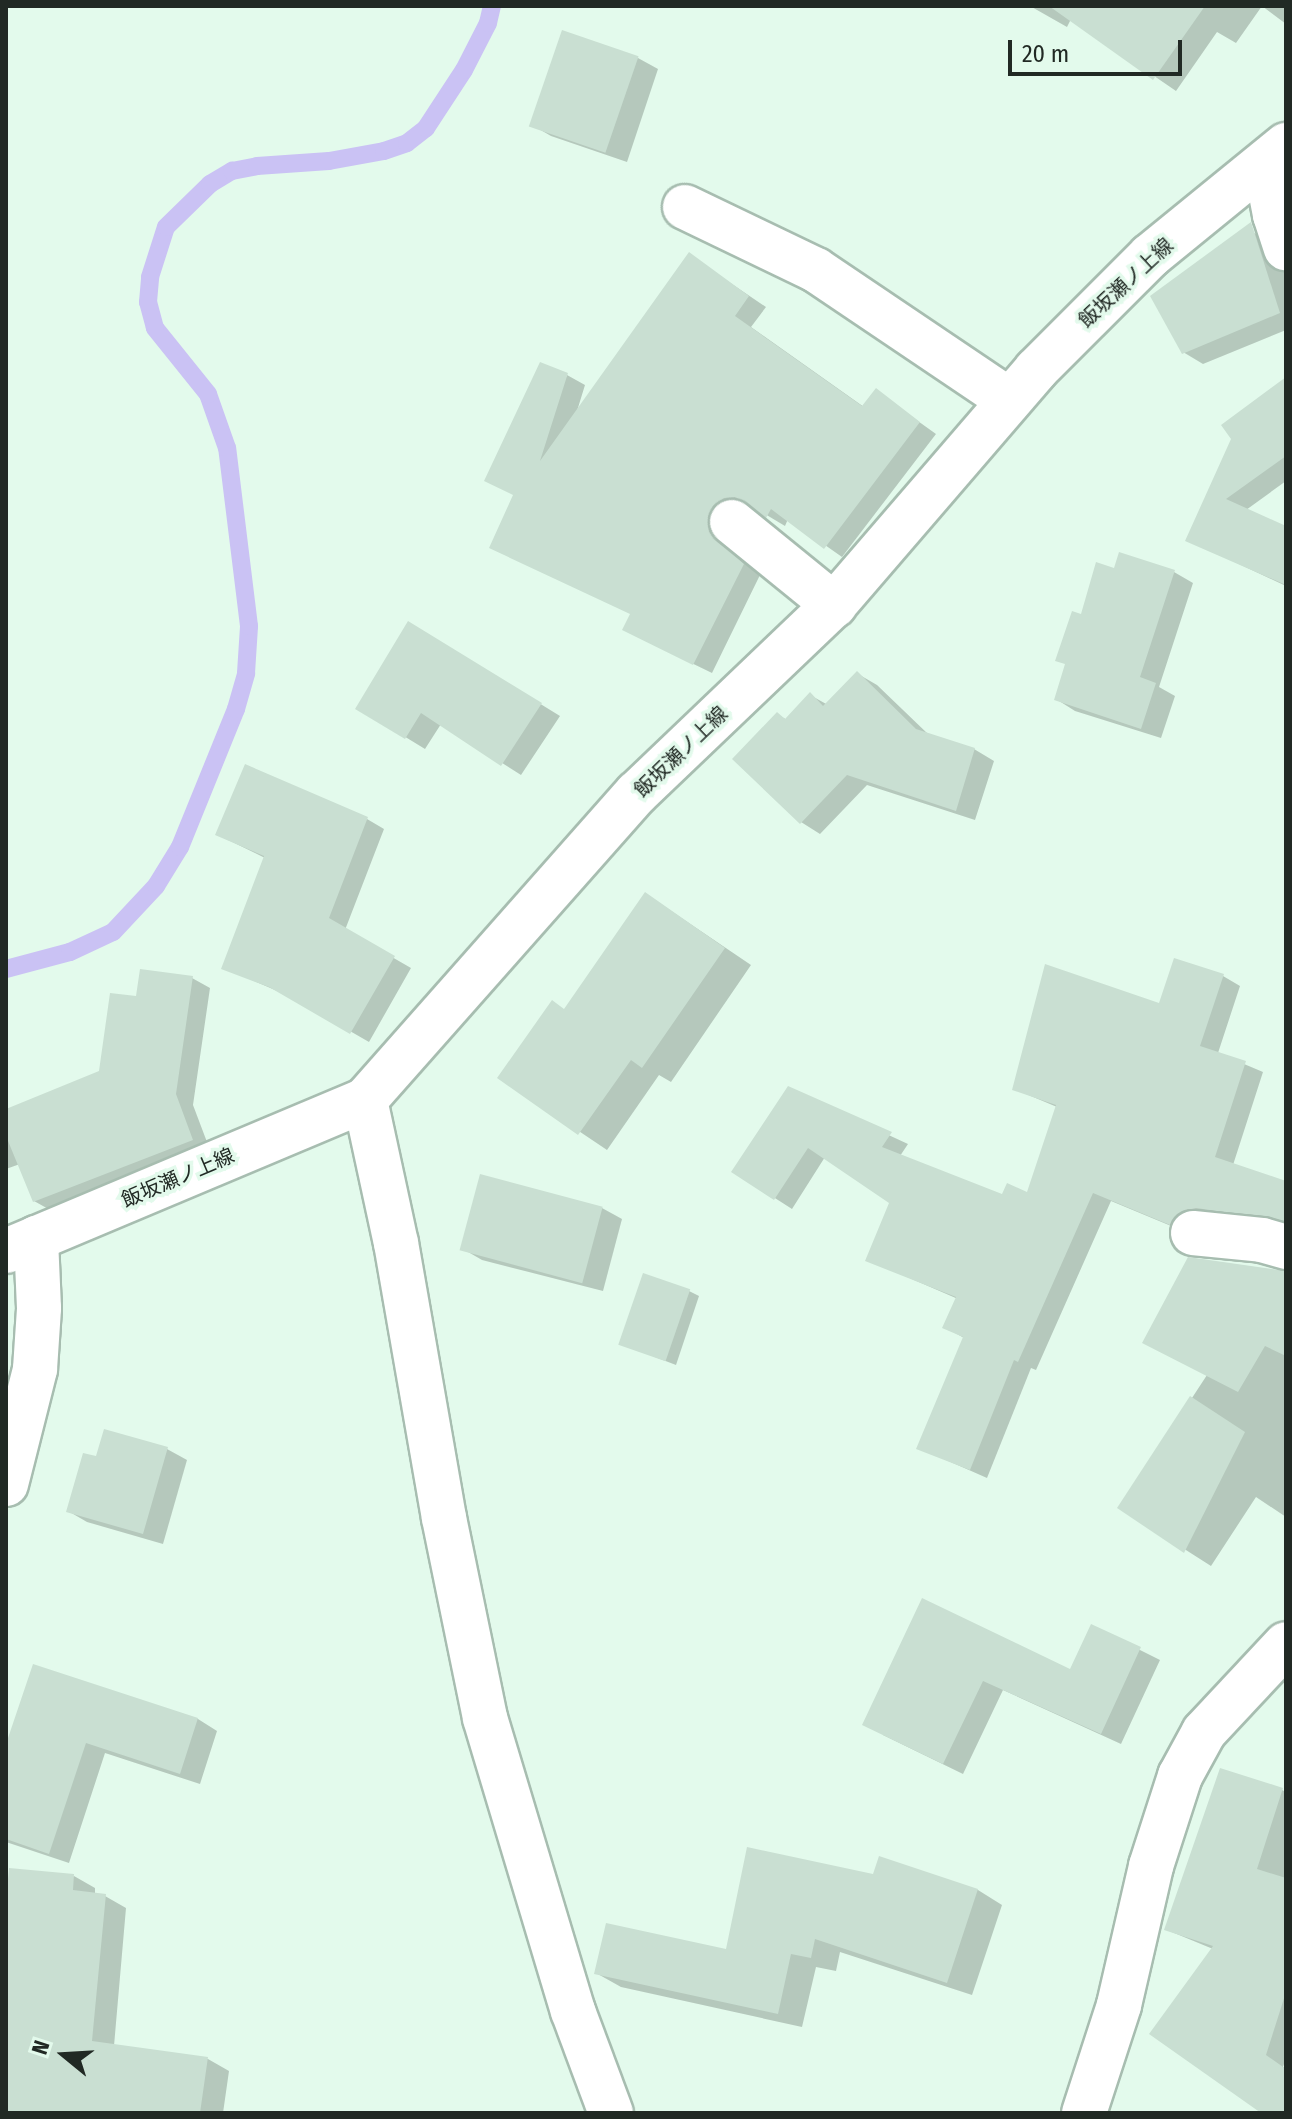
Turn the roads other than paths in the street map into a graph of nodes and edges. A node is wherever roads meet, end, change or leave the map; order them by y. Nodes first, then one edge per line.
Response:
1 (1276, 154) edge
2 (685, 207) dead end
3 (1286, 248) edge
4 (1009, 400) junction
5 (732, 522) dead end
6 (834, 605) junction
7 (365, 1100) junction
8 (1193, 1233) dead end
9 (21, 1244) edge
10 (1286, 1247) edge
11 (6, 1484) edge
12 (1286, 1644) edge
13 (611, 2113) edge
14 (1084, 2113) edge

1 - 3 street
1 - 4 street, 飯坂瀬ノ上線
2 - 4 street
4 - 6 street, 飯坂瀬ノ上線
5 - 6 street
6 - 7 street, 飯坂瀬ノ上線
7 - 9 street, 飯坂瀬ノ上線
7 - 13 street
8 - 10 street
9 - 11 street
12 - 14 street

